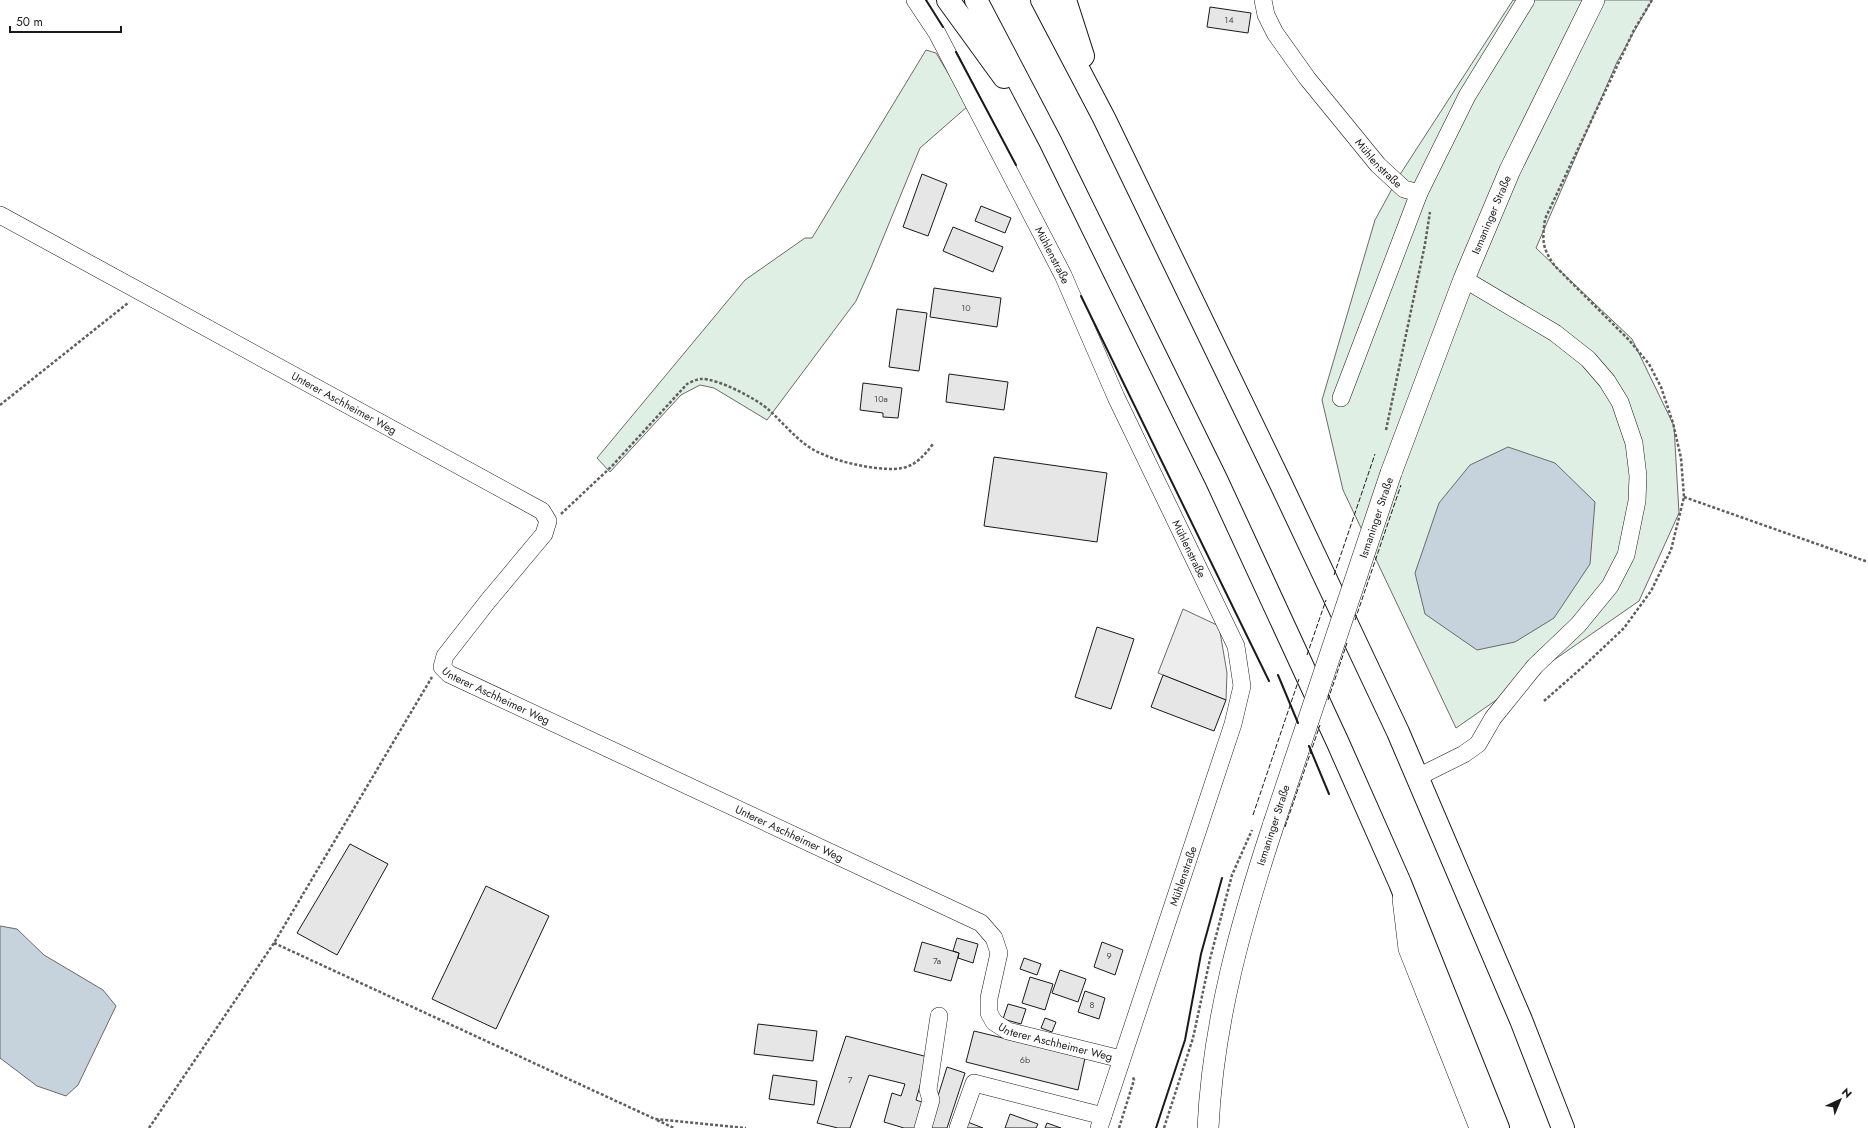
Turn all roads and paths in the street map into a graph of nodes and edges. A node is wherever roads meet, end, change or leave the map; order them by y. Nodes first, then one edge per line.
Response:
1 (915, 0) edge
2 (948, 0) edge
3 (976, 0) edge
4 (1042, 0) edge
5 (1065, 0) edge
6 (1263, 0) edge
7 (1526, 0) edge
8 (1594, 0) edge
9 (1652, 0) edge
10 (1104, 118) junction
11 (1050, 142) junction
12 (1419, 193) junction
13 (1430, 210) dead end
14 (0, 216) edge
15 (1464, 279) junction
16 (141, 292) junction
17 (1340, 398) dead end
18 (0, 405) edge
19 (1386, 432) dead end
20 (933, 444) dead end
21 (1684, 497) junction
22 (548, 521) junction
23 (1868, 562) edge
24 (442, 667) junction
25 (1544, 701) dead end
26 (1418, 777) junction
27 (1264, 823) junction
28 (1400, 883) junction
29 (274, 943) junction
30 (939, 1016) dead end
31 (1215, 1056) junction
32 (1121, 1059) junction
33 (655, 1119) junction
34 (1101, 1122) edge
35 (149, 1128) edge
36 (674, 1128) edge
37 (746, 1128) edge
38 (924, 1128) edge
39 (958, 1128) edge
40 (1164, 1128) edge
41 (1196, 1128) edge
42 (1208, 1128) edge
43 (1222, 1128) edge
44 (1478, 1128) edge
45 (1498, 1128) edge
46 (1563, 1128) edge

1 - 32 street, Mühlenstraße
2 - 11 highway
3 - 11 highway
4 - 10 highway
5 - 10 highway
6 - 12 street, Mühlenstraße
7 - 12 street
8 - 15 main road, Ismaninger Straße
9 - 21 path
10 - 26 highway
11 - 28 highway
12 - 17 street
13 - 19 path
14 - 16 street, Unterer Aschheimer Weg
15 - 26 street
15 - 27 main road, Ismaninger Straße, bridge
16 - 18 path
16 - 22 street, Unterer Aschheimer Weg
20 - 22 path
21 - 23 path
21 - 25 path
22 - 24 street, Unterer Aschheimer Weg
24 - 29 path
24 - 32 street, Unterer Aschheimer Weg
26 - 46 highway
27 - 31 main road, Ismaninger Straße
27 - 40 path
28 - 44 street
28 - 45 highway
29 - 33 path
29 - 35 path
30 - 38 street
31 - 41 main road
31 - 42 main road
31 - 43 main road
32 - 34 street, Mühlenstraße
33 - 36 path
33 - 37 path
34 - 39 street

